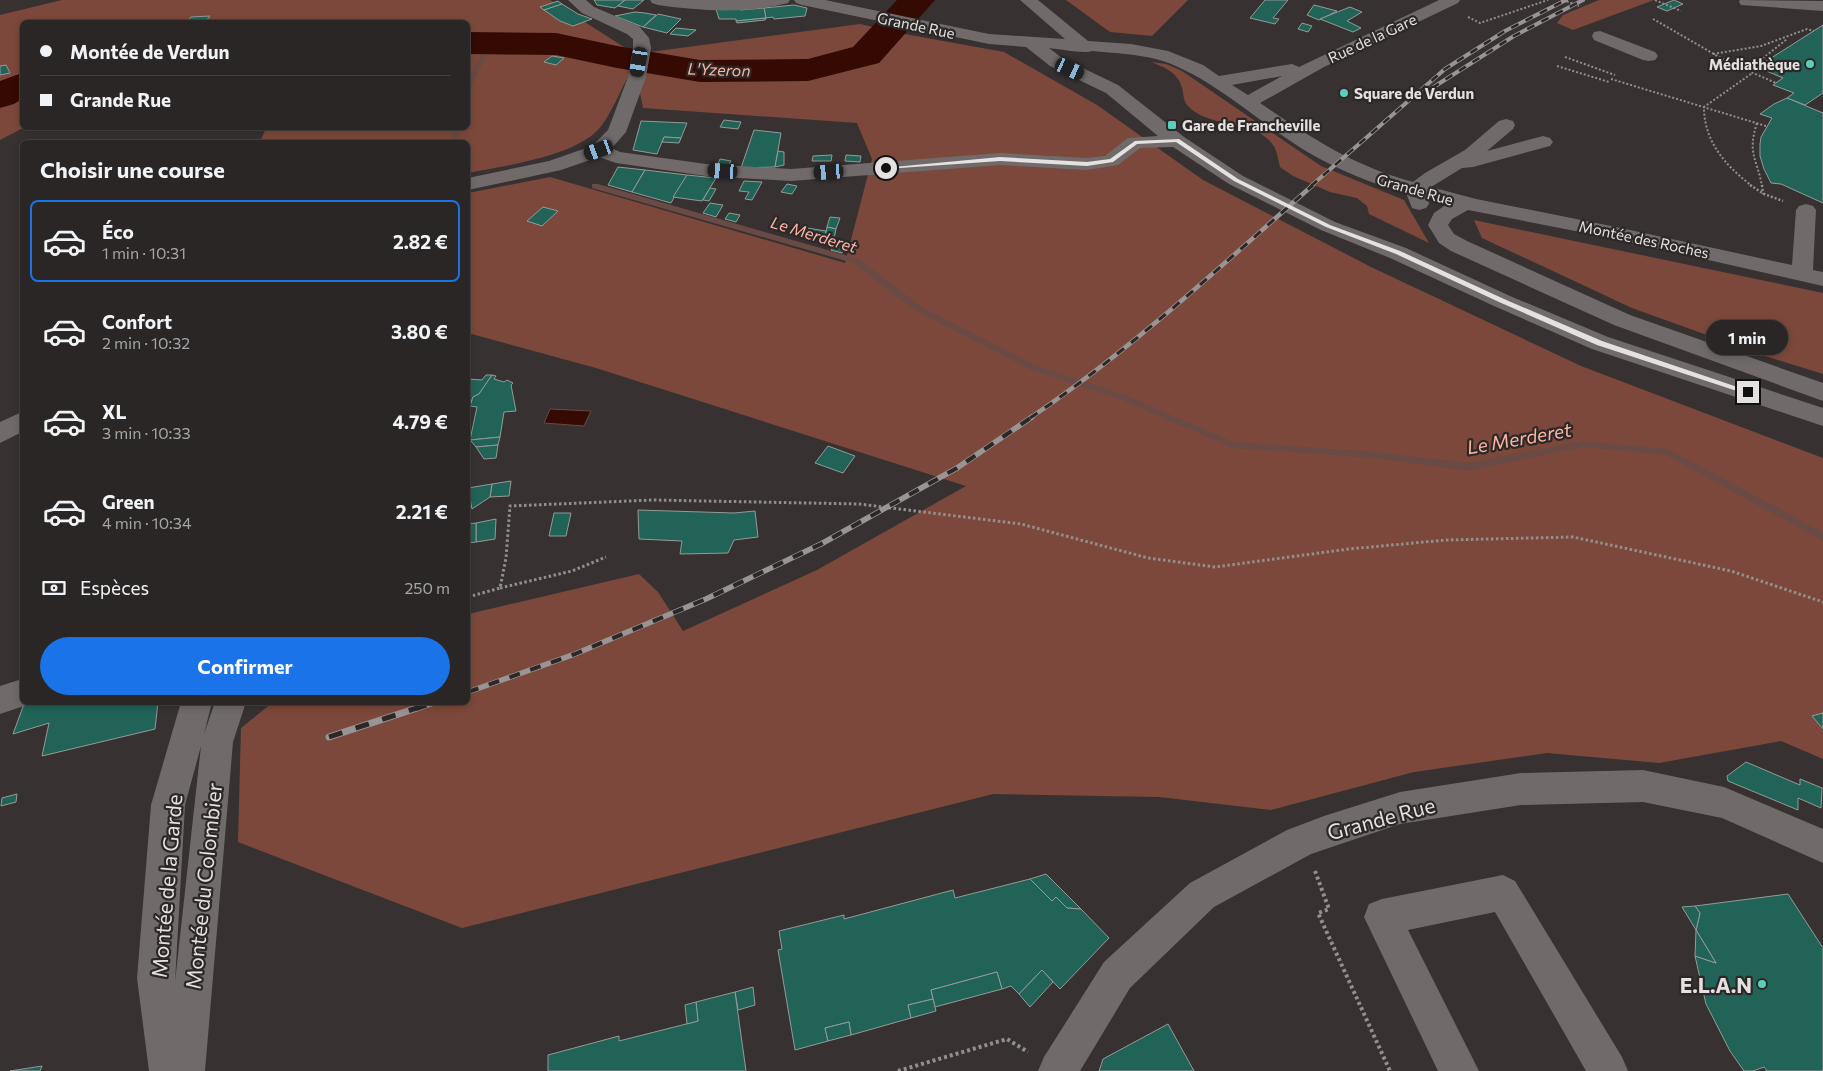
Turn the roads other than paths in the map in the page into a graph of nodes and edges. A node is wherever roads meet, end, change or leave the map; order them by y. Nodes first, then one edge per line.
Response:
1 (576, 0) edge
2 (658, 0) edge
3 (782, 0) edge
4 (1028, 0) edge
5 (804, 1) edge
6 (1447, 2) edge
7 (1747, 2) dead end
8 (1823, 6) edge
9 (1600, 36) dead end
10 (1039, 43) junction
11 (1649, 56) dead end
12 (1318, 63) junction
13 (1216, 82) junction
14 (1134, 85) dead end
15 (1247, 103) junction
16 (1131, 106) junction
17 (1506, 125) dead end
18 (1196, 132) dead end
19 (1177, 141) junction
20 (1135, 142) junction
21 (1543, 142) dead end
22 (599, 150) junction
23 (1452, 165) junction
24 (470, 184) edge
25 (1416, 190) junction
26 (1464, 203) junction
27 (1811, 221) edge
28 (1446, 238) junction
29 (1398, 253) junction
30 (1802, 274) junction
31 (1823, 279) edge
32 (1823, 392) edge
33 (1823, 417) edge
34 (20, 693) edge
35 (0, 700) edge
36 (196, 705) edge
37 (230, 705) edge
38 (1823, 846) edge
39 (1058, 1070) edge
40 (169, 1071) edge
41 (185, 1071) edge
42 (1459, 1071) edge
43 (1608, 1071) edge

1 - 22 street
2 - 3 street
4 - 14 street
5 - 10 street, Grande Rue
6 - 12 street, Rue de la Gare
7 - 8 street
9 - 11 street
10 - 13 street, Grande Rue
10 - 16 street
12 - 13 street, Rue de la Gare
12 - 15 street, Rue de la Gare
13 - 15 street, Grande Rue
15 - 25 street, Grande Rue
16 - 19 street
16 - 20 street
17 - 23 street
18 - 29 street
19 - 20 street
19 - 29 street
20 - 22 street
21 - 23 street
22 - 24 street
23 - 25 street
25 - 26 street, Grande Rue
25 - 28 street
26 - 28 street, Grande Rue
26 - 30 street, Montée des Roches
27 - 30 street
28 - 32 street
29 - 33 street
30 - 31 street, Montée des Roches
34 - 35 street
36 - 40 street, Montée de la Garde
37 - 41 street, Montée du Colombier
38 - 39 street, Grande Rue
42 - 43 street

